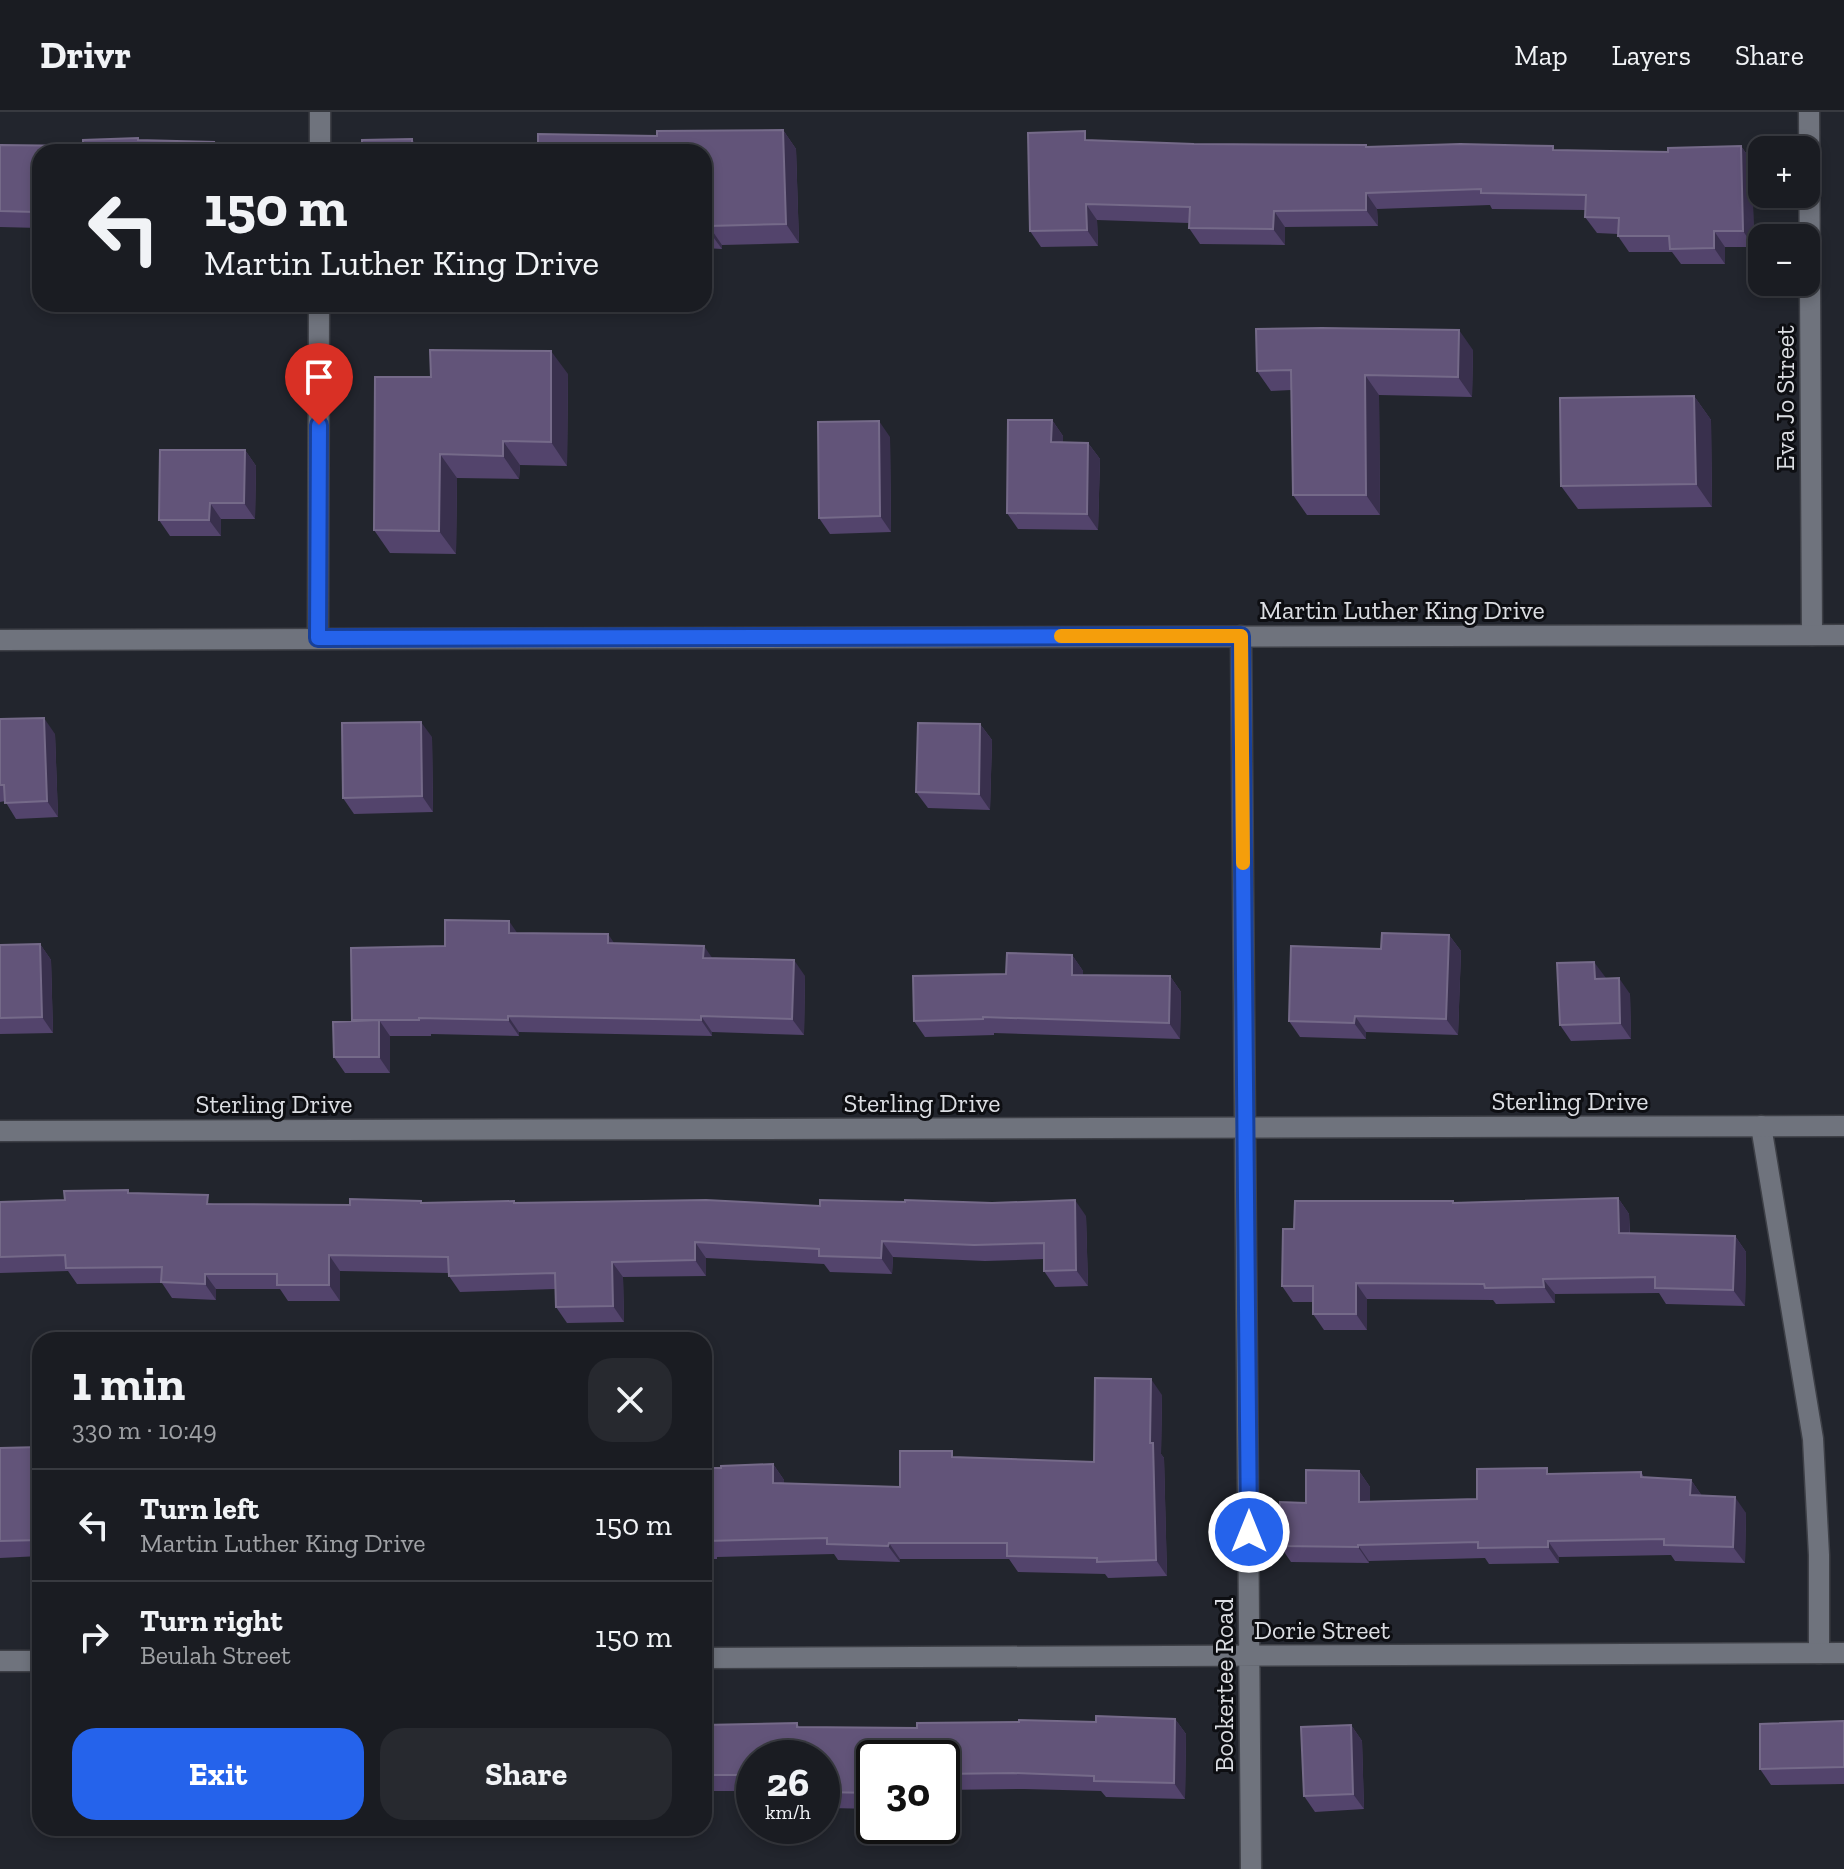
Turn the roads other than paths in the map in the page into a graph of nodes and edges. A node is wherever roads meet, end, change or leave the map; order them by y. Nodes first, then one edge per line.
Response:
1 (320, 112) edge
2 (1809, 112) edge
3 (320, 144) edge
4 (319, 312) edge
5 (1812, 635) junction
6 (1844, 635) edge
7 (1241, 636) junction
8 (318, 638) junction
9 (0, 640) edge
10 (1761, 1126) junction
11 (1844, 1126) edge
12 (1246, 1128) junction
13 (0, 1131) edge
14 (1819, 1653) junction
15 (1844, 1653) edge
16 (1249, 1656) junction
17 (712, 1658) edge
18 (0, 1661) edge
19 (32, 1661) edge
20 (1251, 1869) edge

1 - 3 street
2 - 5 street, Eva Jo Street
4 - 8 street
5 - 6 street, Martin Luther King Drive
5 - 7 street, Martin Luther King Drive
7 - 8 street, Martin Luther King Drive
7 - 12 street, Bookertee Road
8 - 9 street, Martin Luther King Drive
10 - 11 street, Sterling Drive
10 - 12 street, Sterling Drive
10 - 14 street
12 - 13 street, Sterling Drive
12 - 16 street, Bookertee Road
14 - 15 street, Dorie Street
14 - 16 street, Dorie Street
16 - 17 street, Dorie Street
16 - 20 street, Bookertee Road
18 - 19 street

